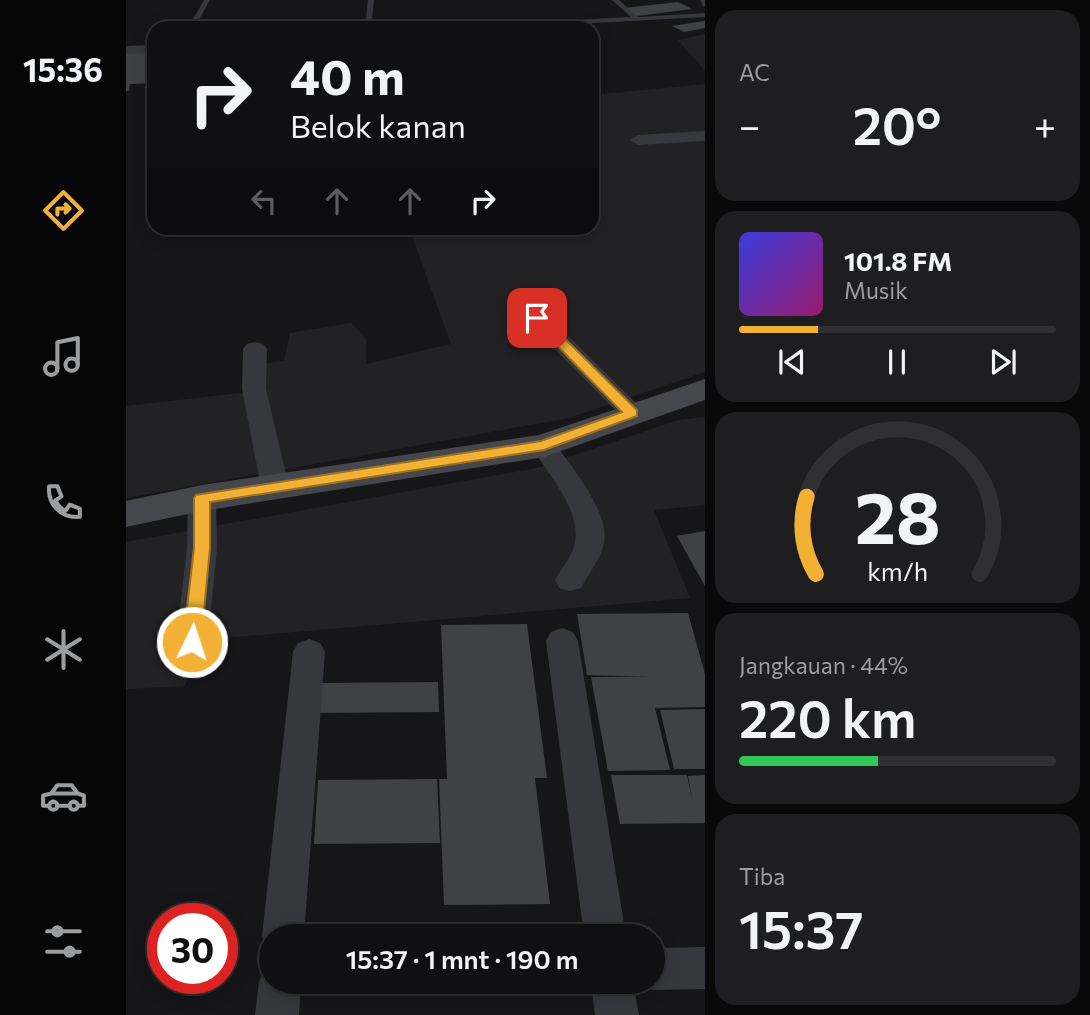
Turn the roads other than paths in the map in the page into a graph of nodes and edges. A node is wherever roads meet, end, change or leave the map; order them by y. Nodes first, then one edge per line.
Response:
1 (207, 0) edge
2 (371, 0) edge
3 (615, 0) edge
4 (705, 15) edge
5 (636, 18) junction
6 (195, 21) edge
7 (369, 21) edge
8 (584, 21) edge
9 (147, 49) edge
10 (126, 50) edge
11 (705, 136) edge
12 (638, 140) dead end
13 (537, 318) dead end
14 (255, 349) dead end
15 (705, 389) edge
16 (632, 413) junction
17 (544, 446) junction
18 (275, 487) junction
19 (202, 498) junction
20 (126, 514) edge
21 (570, 580) dead end
22 (562, 641) dead end
23 (192, 642) dead end
24 (309, 652) dead end
25 (285, 924) edge
26 (603, 924) edge
27 (705, 968) edge
28 (665, 969) edge
29 (279, 994) edge
30 (614, 994) edge
31 (277, 1015) edge
32 (617, 1015) edge

1 - 6 lane
2 - 7 lane
3 - 5 lane
4 - 5 lane
5 - 8 lane
9 - 10 street
11 - 12 street
13 - 16 street
14 - 18 street
15 - 16 main road
16 - 17 main road
17 - 18 main road
17 - 21 street
18 - 19 main road
19 - 20 main road
19 - 23 street
22 - 26 street
24 - 25 street
27 - 28 street
29 - 31 street
30 - 32 street

